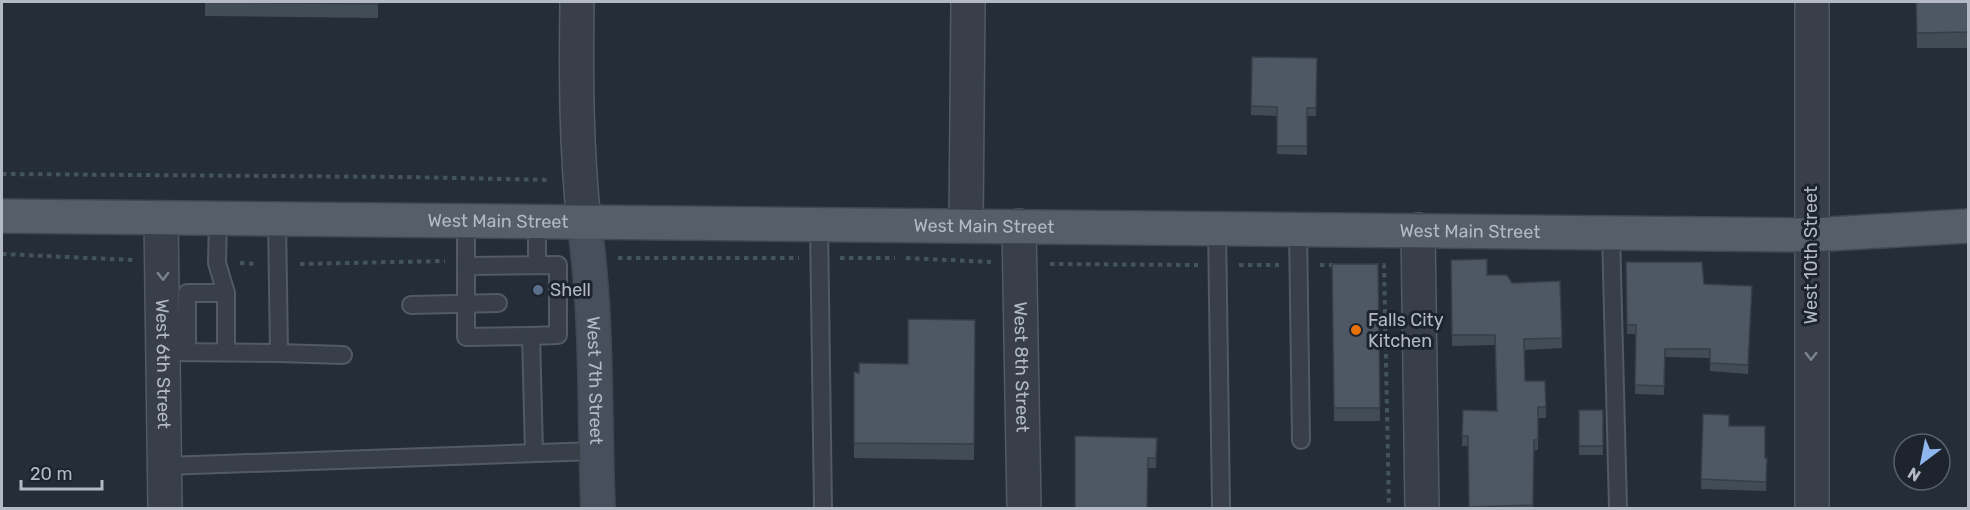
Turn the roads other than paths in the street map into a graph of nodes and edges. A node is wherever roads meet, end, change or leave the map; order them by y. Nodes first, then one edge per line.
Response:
1 (577, 2) edge
2 (968, 2) edge
3 (1812, 2) edge
4 (2, 216) edge
5 (161, 218) junction
6 (218, 218) junction
7 (277, 219) junction
8 (466, 221) junction
9 (537, 222) junction
10 (584, 222) junction
11 (819, 225) junction
12 (966, 226) junction
13 (1019, 226) junction
14 (1968, 226) edge
15 (1217, 228) junction
16 (1298, 229) junction
17 (1418, 230) junction
18 (1611, 233) junction
19 (1811, 235) junction
20 (537, 265) junction
21 (467, 266) junction
22 (225, 293) junction
23 (570, 302) junction
24 (498, 303) dead end
25 (466, 304) junction
26 (411, 305) dead end
27 (531, 336) junction
28 (176, 352) junction
29 (226, 352) junction
30 (279, 353) junction
31 (343, 355) dead end
32 (1301, 440) dead end
33 (597, 451) junction
34 (534, 452) junction
35 (165, 466) junction
36 (165, 508) edge
37 (598, 508) edge
38 (824, 508) edge
39 (1024, 508) edge
40 (1221, 508) edge
41 (1422, 508) edge
42 (1618, 508) edge
43 (1812, 508) edge

1 - 10 street, West 7th Street
2 - 12 street
3 - 19 street, West 10th Street
4 - 5 main road, West Main Street
5 - 6 main road, West Main Street
5 -> 28 street, West 6th Street
6 - 7 main road, West Main Street
6 - 22 lane
7 - 8 main road, West Main Street
7 - 30 lane
8 - 9 main road, West Main Street
8 - 21 lane
9 - 10 main road, West Main Street
9 - 20 lane
10 - 11 main road, West Main Street
10 - 23 street, West 7th Street
11 - 12 main road, West Main Street
11 - 38 lane
12 - 13 main road, West Main Street
13 - 15 main road, West Main Street
13 - 39 street, West 8th Street
14 - 19 main road, West Main Street
15 - 16 main road, West Main Street
15 - 40 lane
16 - 17 main road, West Main Street
16 - 32 lane
17 - 18 main road, West Main Street
17 - 41 street
18 - 19 main road, West Main Street
18 - 42 lane
19 -> 43 street, West 10th Street
20 - 21 lane
20 - 23 lane
21 - 25 lane
22 - 28 lane
22 - 29 lane
23 - 27 lane
23 - 33 street, West 7th Street
24 - 25 lane
25 - 26 lane
25 - 27 lane
27 - 34 lane
28 - 29 lane
28 - 35 street, West 6th Street
29 - 30 lane
30 - 31 lane
33 - 34 lane
33 - 37 street, West 7th Street
34 - 35 lane
35 - 36 street, West 6th Street

